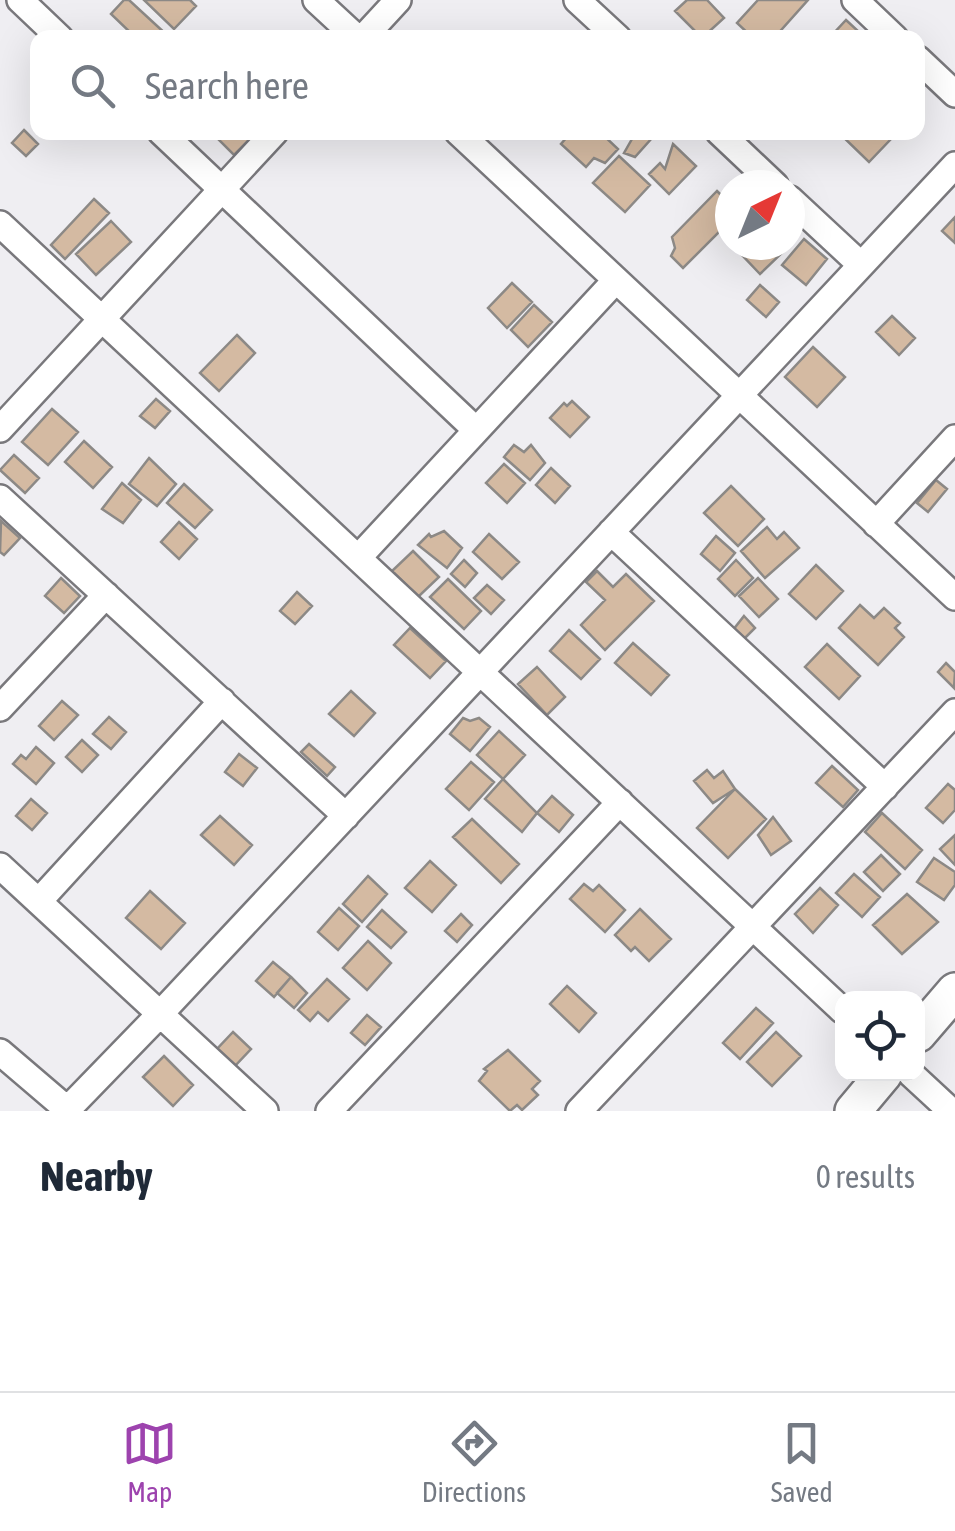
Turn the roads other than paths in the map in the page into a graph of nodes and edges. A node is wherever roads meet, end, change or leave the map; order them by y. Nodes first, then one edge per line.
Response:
1 (20, 0) edge
2 (316, 0) edge
3 (398, 0) edge
4 (578, 0) edge
5 (855, 0) edge
6 (52, 30) edge
7 (351, 30) edge
8 (368, 30) edge
9 (610, 30) edge
10 (887, 30) edge
11 (925, 66) edge
12 (955, 94) edge
13 (169, 140) edge
14 (268, 140) edge
15 (467, 140) edge
16 (727, 140) edge
17 (955, 165) edge
18 (759, 170) edge
19 (222, 190) junction
20 (805, 213) edge
21 (0, 224) edge
22 (861, 265) junction
23 (616, 280) junction
24 (102, 319) junction
25 (739, 395) junction
26 (0, 429) edge
27 (476, 430) junction
28 (955, 438) edge
29 (0, 498) edge
30 (876, 524) junction
31 (612, 532) junction
32 (358, 558) junction
33 (106, 594) junction
34 (955, 597) edge
35 (480, 672) junction
36 (222, 701) junction
37 (0, 708) edge
38 (955, 712) edge
39 (884, 787) junction
40 (620, 802) junction
41 (346, 816) junction
42 (0, 866) edge
43 (39, 902) junction
44 (754, 926) junction
45 (955, 991) edge
46 (835, 1003) edge
47 (160, 1014) junction
48 (925, 1026) edge
49 (0, 1052) edge
50 (878, 1081) edge
51 (919, 1081) edge
52 (67, 1110) edge
53 (265, 1111) edge
54 (328, 1111) edge
55 (579, 1111) edge
56 (853, 1111) edge
57 (951, 1111) edge

1 - 6 street
2 - 7 street
3 - 8 street
4 - 9 street
5 - 10 street
11 - 12 street
13 - 19 street
14 - 19 street
15 - 23 street
16 - 18 street
17 - 22 street
19 - 24 street
19 - 27 street
20 - 22 street
21 - 24 street
22 - 25 street
23 - 25 street
23 - 27 street
24 - 26 street
24 - 32 street
25 - 30 street
25 - 31 street
27 - 32 street
28 - 30 street
29 - 33 street
30 - 34 street
31 - 35 street
31 - 39 street
32 - 35 street
33 - 36 street
33 - 37 street
35 - 40 street
35 - 41 street
36 - 41 street
36 - 43 street
38 - 39 street
39 - 44 street
40 - 44 street
40 - 54 street
41 - 47 street
42 - 43 street
43 - 47 street
44 - 46 street
44 - 55 street
45 - 48 street
47 - 52 street
47 - 53 street
49 - 52 street
50 - 56 street
51 - 57 street

